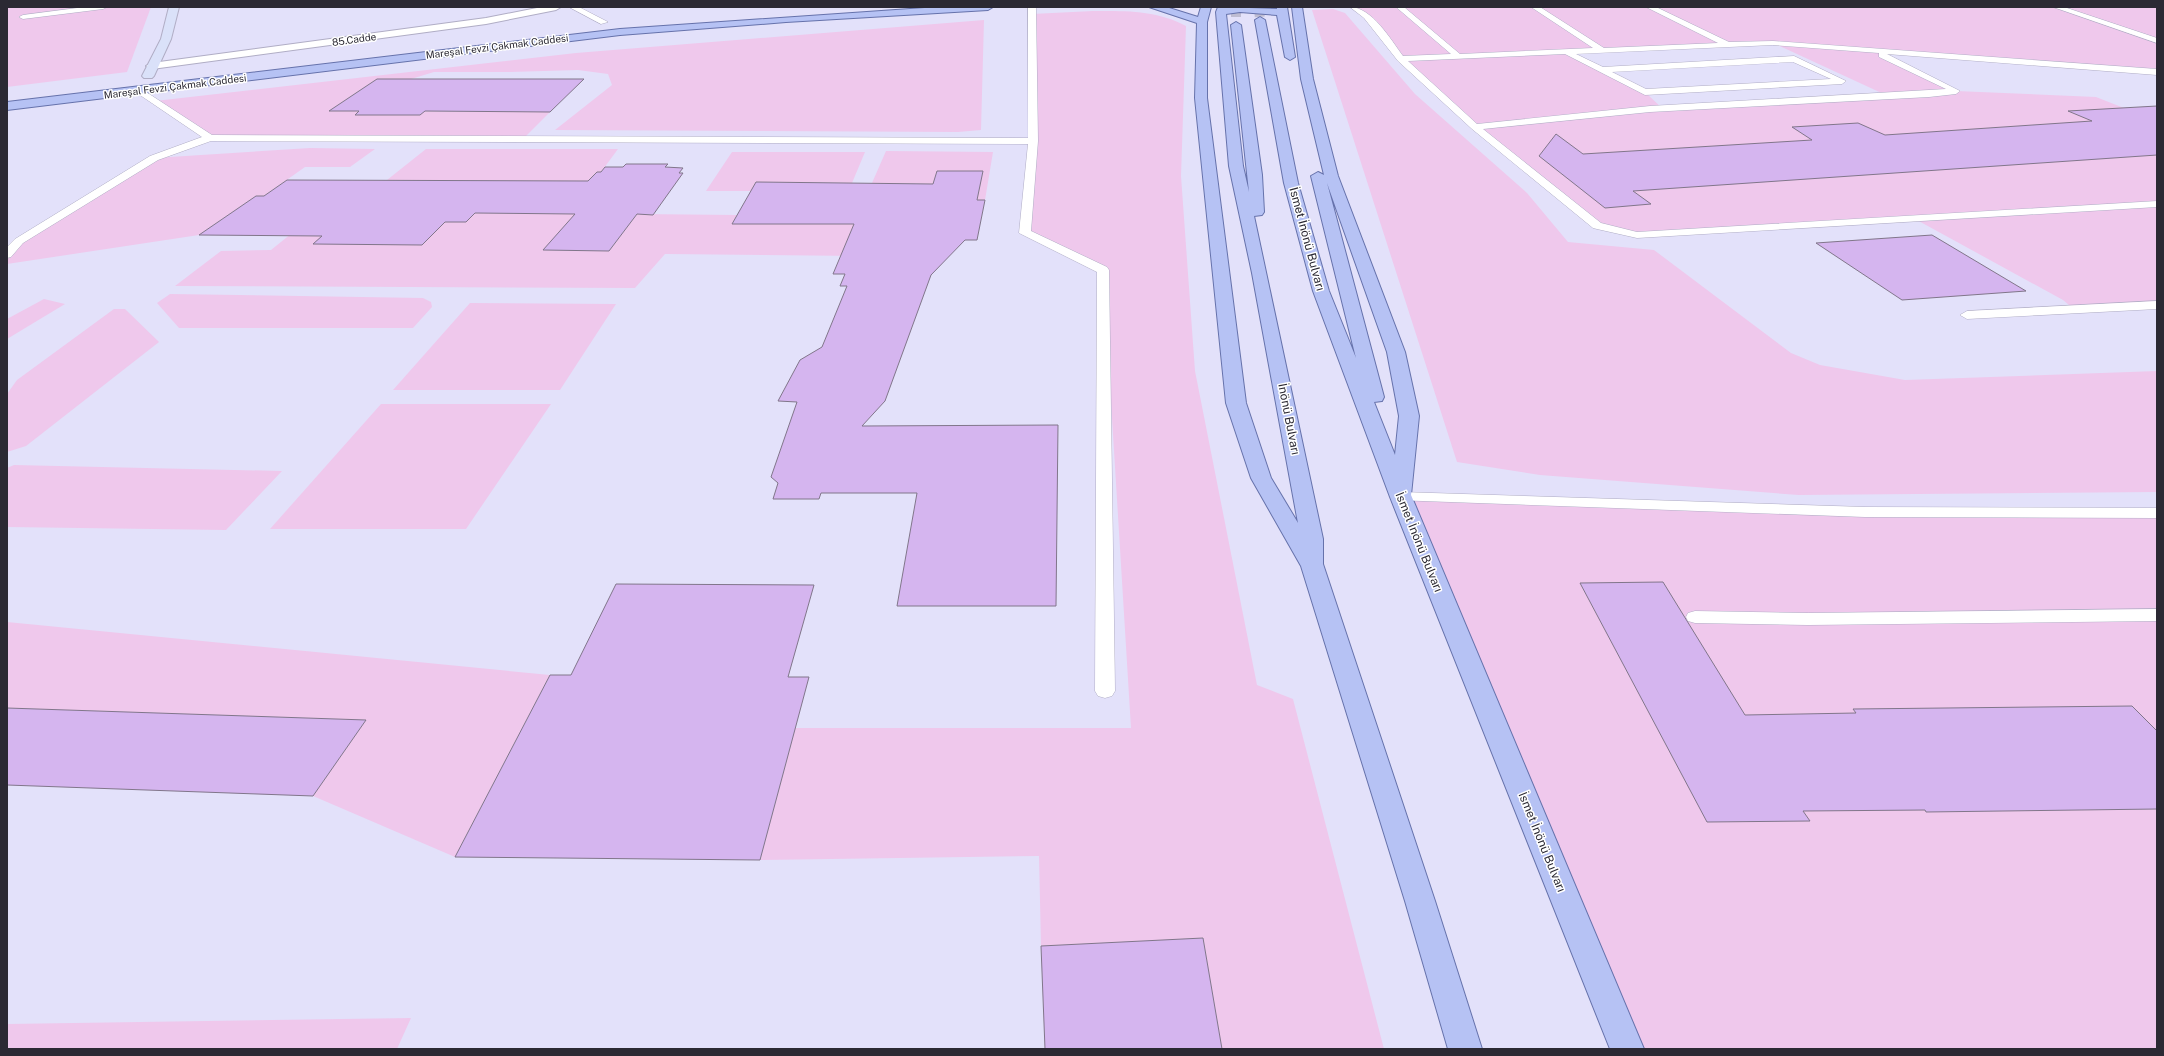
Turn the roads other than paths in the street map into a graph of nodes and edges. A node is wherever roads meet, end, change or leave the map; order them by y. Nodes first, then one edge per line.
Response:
1 (103, 7) edge
2 (174, 7) edge
3 (556, 7) edge
4 (573, 7) edge
5 (825, 7) edge
6 (988, 7) edge
7 (1032, 7) edge
8 (1154, 7) edge
9 (1297, 7) edge
10 (1354, 7) edge
11 (1400, 7) edge
12 (1535, 7) edge
13 (1650, 7) edge
14 (2057, 7) edge
15 (1282, 10) edge
16 (756, 11) dead end
17 (1213, 12) edge
18 (23, 17) dead end
19 (1236, 19) tunnel mouth
20 (1260, 20) tunnel mouth
21 (608, 22) joint
22 (580, 25) dead end
23 (2157, 41) edge
24 (1728, 44) junction
25 (1603, 51) junction
26 (1874, 51) junction
27 (1566, 52) junction
28 (1459, 57) junction
29 (1401, 59) junction
30 (242, 65) dead end
31 (1601, 70) junction
32 (150, 71) junction
33 (2157, 72) edge
34 (134, 79) dead end
35 (119, 81) dead end
36 (140, 91) junction
37 (7, 95) edge
38 (7, 106) edge
39 (1475, 127) junction
40 (210, 138) junction
41 (1033, 141) junction
42 (2157, 204) edge
43 (7, 254) edge
44 (1260, 273) junction
45 (2157, 305) edge
46 (1967, 315) dead end
47 (1401, 497) junction
48 (2157, 513) edge
49 (1312, 566) junction
50 (2157, 615) edge
51 (1695, 617) dead end
52 (1105, 691) dead end
53 (1465, 1049) edge
54 (1627, 1049) edge

1 - 18 lane
2 - 32 street
3 - 32 street, 85.Cadde
4 - 21 lane
5 - 16 main road
6 - 36 main road, Mareşal Fevzi Çakmak Caddesi
7 - 41 lane
8 - 17 main road
9 - 47 main road
10 - 29 lane
11 - 28 lane
12 - 25 lane
13 - 24 lane
14 - 23 lane
15 - 17 main road
15 - 47 main road
17 - 44 main road
17 - 49 main road
19 - 44 main road
20 - 47 main road, İsmet İnönü Bulvarı
21 - 22 main road, Mareşal Fevzi Çakmak Caddesi
24 - 25 lane
24 - 26 lane
25 - 27 lane
26 - 33 lane
26 - 39 lane
27 - 28 lane
27 - 31 lane
28 - 29 lane
29 - 39 lane
30 - 32 main road, Mareşal Fevzi Çakmak Caddesi
31 - 31 lane
32 - 34 main road, Mareşal Fevzi Çakmak Caddesi
32 - 36 main road
35 - 37 main road, Mareşal Fevzi Çakmak Caddesi
36 - 38 main road, Mareşal Fevzi Çakmak Caddesi
36 - 40 lane
39 - 42 lane
40 - 41 lane
40 - 43 lane
41 - 52 lane
44 - 49 main road, İnönü Bulvarı
45 - 46 lane
47 - 48 lane
47 - 54 main road, İsmet İnönü Bulvarı
49 - 53 main road
50 - 51 lane

